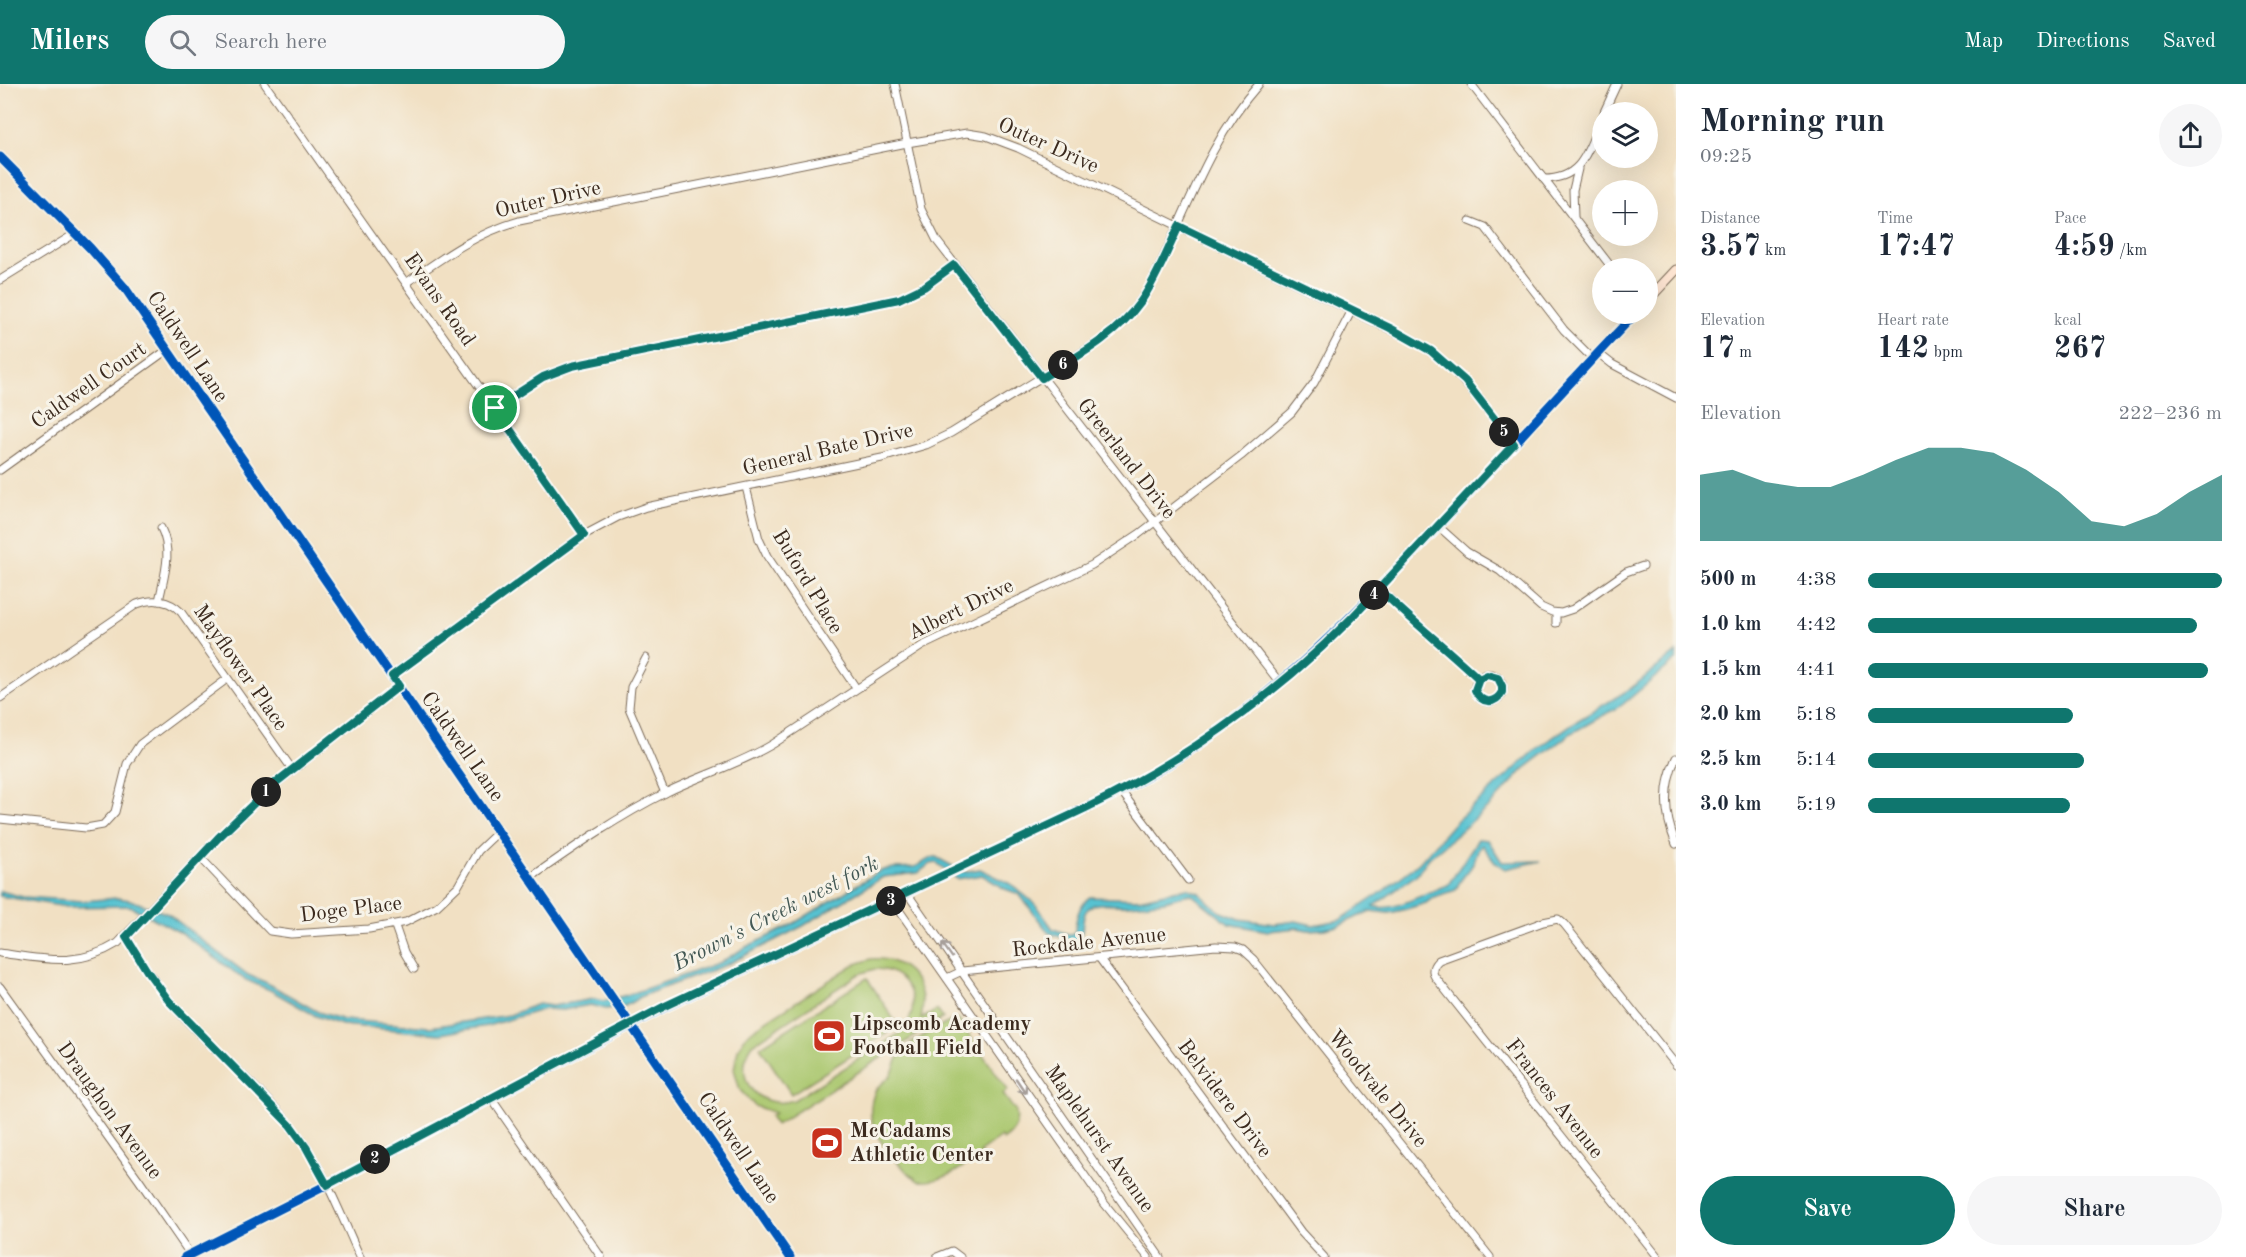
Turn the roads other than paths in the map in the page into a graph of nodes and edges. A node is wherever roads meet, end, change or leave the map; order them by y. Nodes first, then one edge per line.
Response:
1 (265, 84) edge
2 (895, 84) edge
3 (1259, 84) edge
4 (1471, 84) edge
5 (1617, 84) edge
6 (1609, 102) edge
7 (1592, 138) edge
8 (907, 143) junction
9 (0, 157) edge
10 (1579, 166) junction
11 (1545, 179) junction
12 (1575, 220) junction
13 (1470, 221) dead end
14 (1179, 226) junction
15 (76, 234) junction
16 (1604, 258) edge
17 (954, 265) junction
18 (1676, 270) edge
19 (0, 280) edge
20 (406, 283) junction
21 (1658, 289) edge
22 (1352, 310) junction
23 (1625, 324) edge
24 (167, 350) junction
25 (1595, 356) junction
26 (1042, 378) junction
27 (1676, 398) edge
28 (495, 408) junction
29 (1514, 444) junction
30 (0, 470) edge
31 (746, 487) junction
32 (1155, 522) junction
33 (1438, 526) junction
34 (161, 528) dead end
35 (584, 535) junction
36 (1644, 566) dead end
37 (1379, 589) junction
38 (159, 601) junction
39 (1556, 613) junction
40 (1556, 623) dead end
41 (646, 658) dead end
42 (392, 676) junction
43 (227, 679) junction
44 (1479, 679) junction
45 (1280, 683) junction
46 (399, 686) junction
47 (856, 688) junction
48 (0, 698) edge
49 (1676, 758) edge
50 (292, 769) junction
51 (1121, 791) junction
52 (665, 793) junction
53 (0, 819) edge
54 (499, 831) junction
55 (1676, 844) edge
56 (200, 857) junction
57 (530, 878) junction
58 (1188, 880) dead end
59 (907, 893) junction
60 (892, 900) junction
61 (395, 926) junction
62 (126, 937) junction
63 (1235, 947) joint
64 (0, 953) edge
65 (1100, 959) junction
66 (414, 969) dead end
67 (962, 971) junction
68 (947, 978) junction
69 (0, 987) edge
70 (630, 1024) junction
71 (1676, 1065) edge
72 (491, 1098) junction
73 (327, 1185) junction
74 (187, 1256) edge
75 (360, 1257) edge
76 (601, 1257) edge
77 (790, 1257) edge
78 (937, 1257) edge
79 (960, 1257) edge
80 (1148, 1257) edge
81 (1160, 1257) edge
82 (1324, 1257) edge
83 (1490, 1257) edge
84 (1658, 1257) edge

1 - 20 street, Evans Road
2 - 8 street, Greerland Drive
3 - 14 street, General Bate Drive
4 - 11 street
5 - 6 street
7 - 10 street
8 - 14 street, Outer Drive
8 - 17 street, Greerland Drive
8 - 20 street, Outer Drive
9 - 15 street, Caldwell Lane
10 - 11 street
10 - 12 street
11 - 12 street
12 - 16 street
13 - 25 street
14 - 22 street, Outer Drive
14 - 26 street, General Bate Drive
15 - 19 street
15 - 24 street, Caldwell Lane
17 - 26 street, Greerland Drive
17 - 28 street
18 - 21 street
20 - 28 street, Evans Road
22 - 29 street, Outer Drive
22 - 32 street, Albert Drive
23 - 25 street
24 - 30 street, Caldwell Court
24 - 42 street, Caldwell Lane
25 - 27 street
25 - 29 street
26 - 31 street, General Bate Drive
26 - 32 street, Greerland Drive
28 - 35 street, Evans Road
29 - 33 street
31 - 35 street, General Bate Drive
31 - 47 street, Buford Place
32 - 45 street, Greerland Drive
32 - 47 street, Albert Drive
33 - 37 street
33 - 39 street
34 - 38 street
35 - 42 street, General Bate Drive
36 - 39 street
37 - 44 street
37 - 45 street
38 - 43 street, Mayflower Place
38 - 48 street, Mayflower Place
39 - 40 street
41 - 52 street
42 - 46 street, Caldwell Lane
43 - 50 street, Mayflower Place
43 - 53 street
44 - 44 street
45 - 51 street
46 - 50 street
46 - 54 street, Caldwell Lane
47 - 52 street, Albert Drive
49 - 55 street
50 - 56 street
51 - 58 street
51 - 59 street
52 - 57 street, Albert Drive
54 - 57 street, Caldwell Lane
54 - 61 street, Doge Place
56 - 61 street, Doge Place
56 - 62 street
57 - 70 street, Caldwell Lane
59 - 60 street
67 -> 59 street, Maplehurst Avenue
60 - 68 street, Maplehurst Avenue
60 - 70 street
61 - 66 street
62 - 64 street
62 - 73 street
63 - 65 street, Rockdale Avenue
63 - 83 street, Woodvale Drive
65 - 67 street, Rockdale Avenue
65 - 82 street, Belvidere Drive
67 - 68 street, Rockdale Avenue
67 - 81 street, Maplehurst Avenue
68 -> 80 street, Maplehurst Avenue
69 - 74 street, Draughon Avenue
70 - 72 street
70 - 77 street, Caldwell Lane
71 - 84 street, Frances Avenue
72 - 73 street
72 - 76 street
73 - 74 street
73 - 75 street
78 - 79 street

